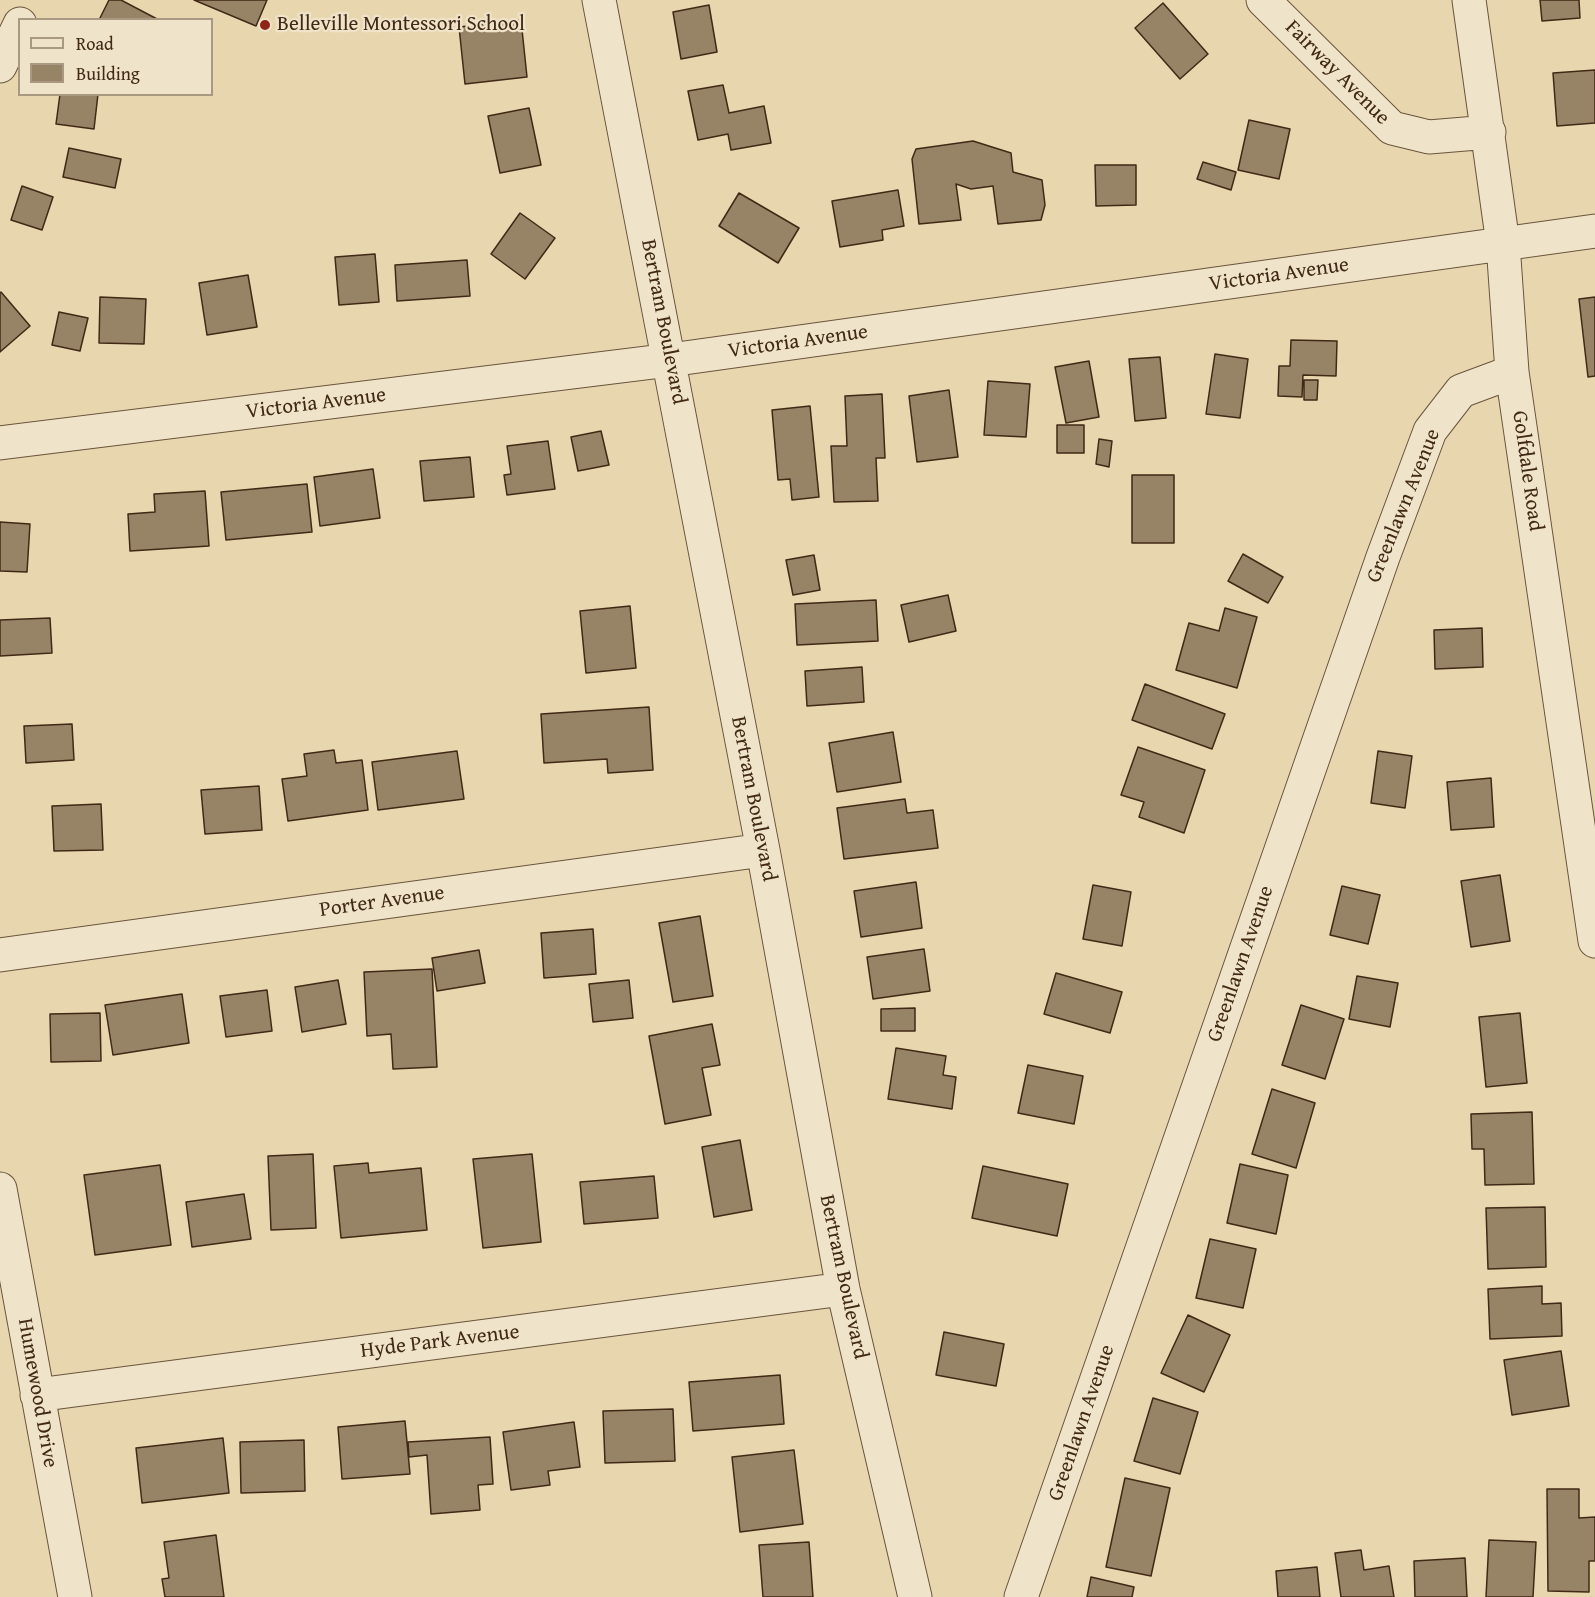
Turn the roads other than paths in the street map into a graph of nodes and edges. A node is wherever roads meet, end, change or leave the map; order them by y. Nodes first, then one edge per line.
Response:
1 (31, 0) edge
2 (599, 0) edge
3 (1263, 0) edge
4 (1469, 0) edge
5 (23, 18) edge
6 (18, 28) edge
7 (0, 66) edge
8 (1489, 132) junction
9 (1595, 231) edge
10 (1503, 244) junction
11 (670, 360) junction
12 (1512, 372) junction
13 (0, 443) edge
14 (763, 850) junction
15 (1595, 941) edge
16 (0, 955) edge
17 (0, 1189) edge
18 (843, 1289) junction
19 (37, 1395) junction
20 (75, 1597) edge
21 (915, 1597) edge
22 (1021, 1597) edge

1 - 5 street
2 - 11 street, Bertram Boulevard
3 - 8 street, Fairway Avenue
4 - 8 street, Golfdale Road
6 - 7 street
8 - 10 street, Golfdale Road
9 - 10 street, Victoria Avenue
10 - 11 street, Victoria Avenue
10 - 12 street, Golfdale Road
11 - 13 street, Victoria Avenue
11 - 14 street, Bertram Boulevard
12 - 15 street, Golfdale Road
12 - 22 street, Greenlawn Avenue
14 - 16 street, Porter Avenue
14 - 18 street, Bertram Boulevard
17 - 19 street, Humewood Drive
18 - 19 street, Hyde Park Avenue
18 - 21 street, Bertram Boulevard
19 - 20 street, Humewood Drive

